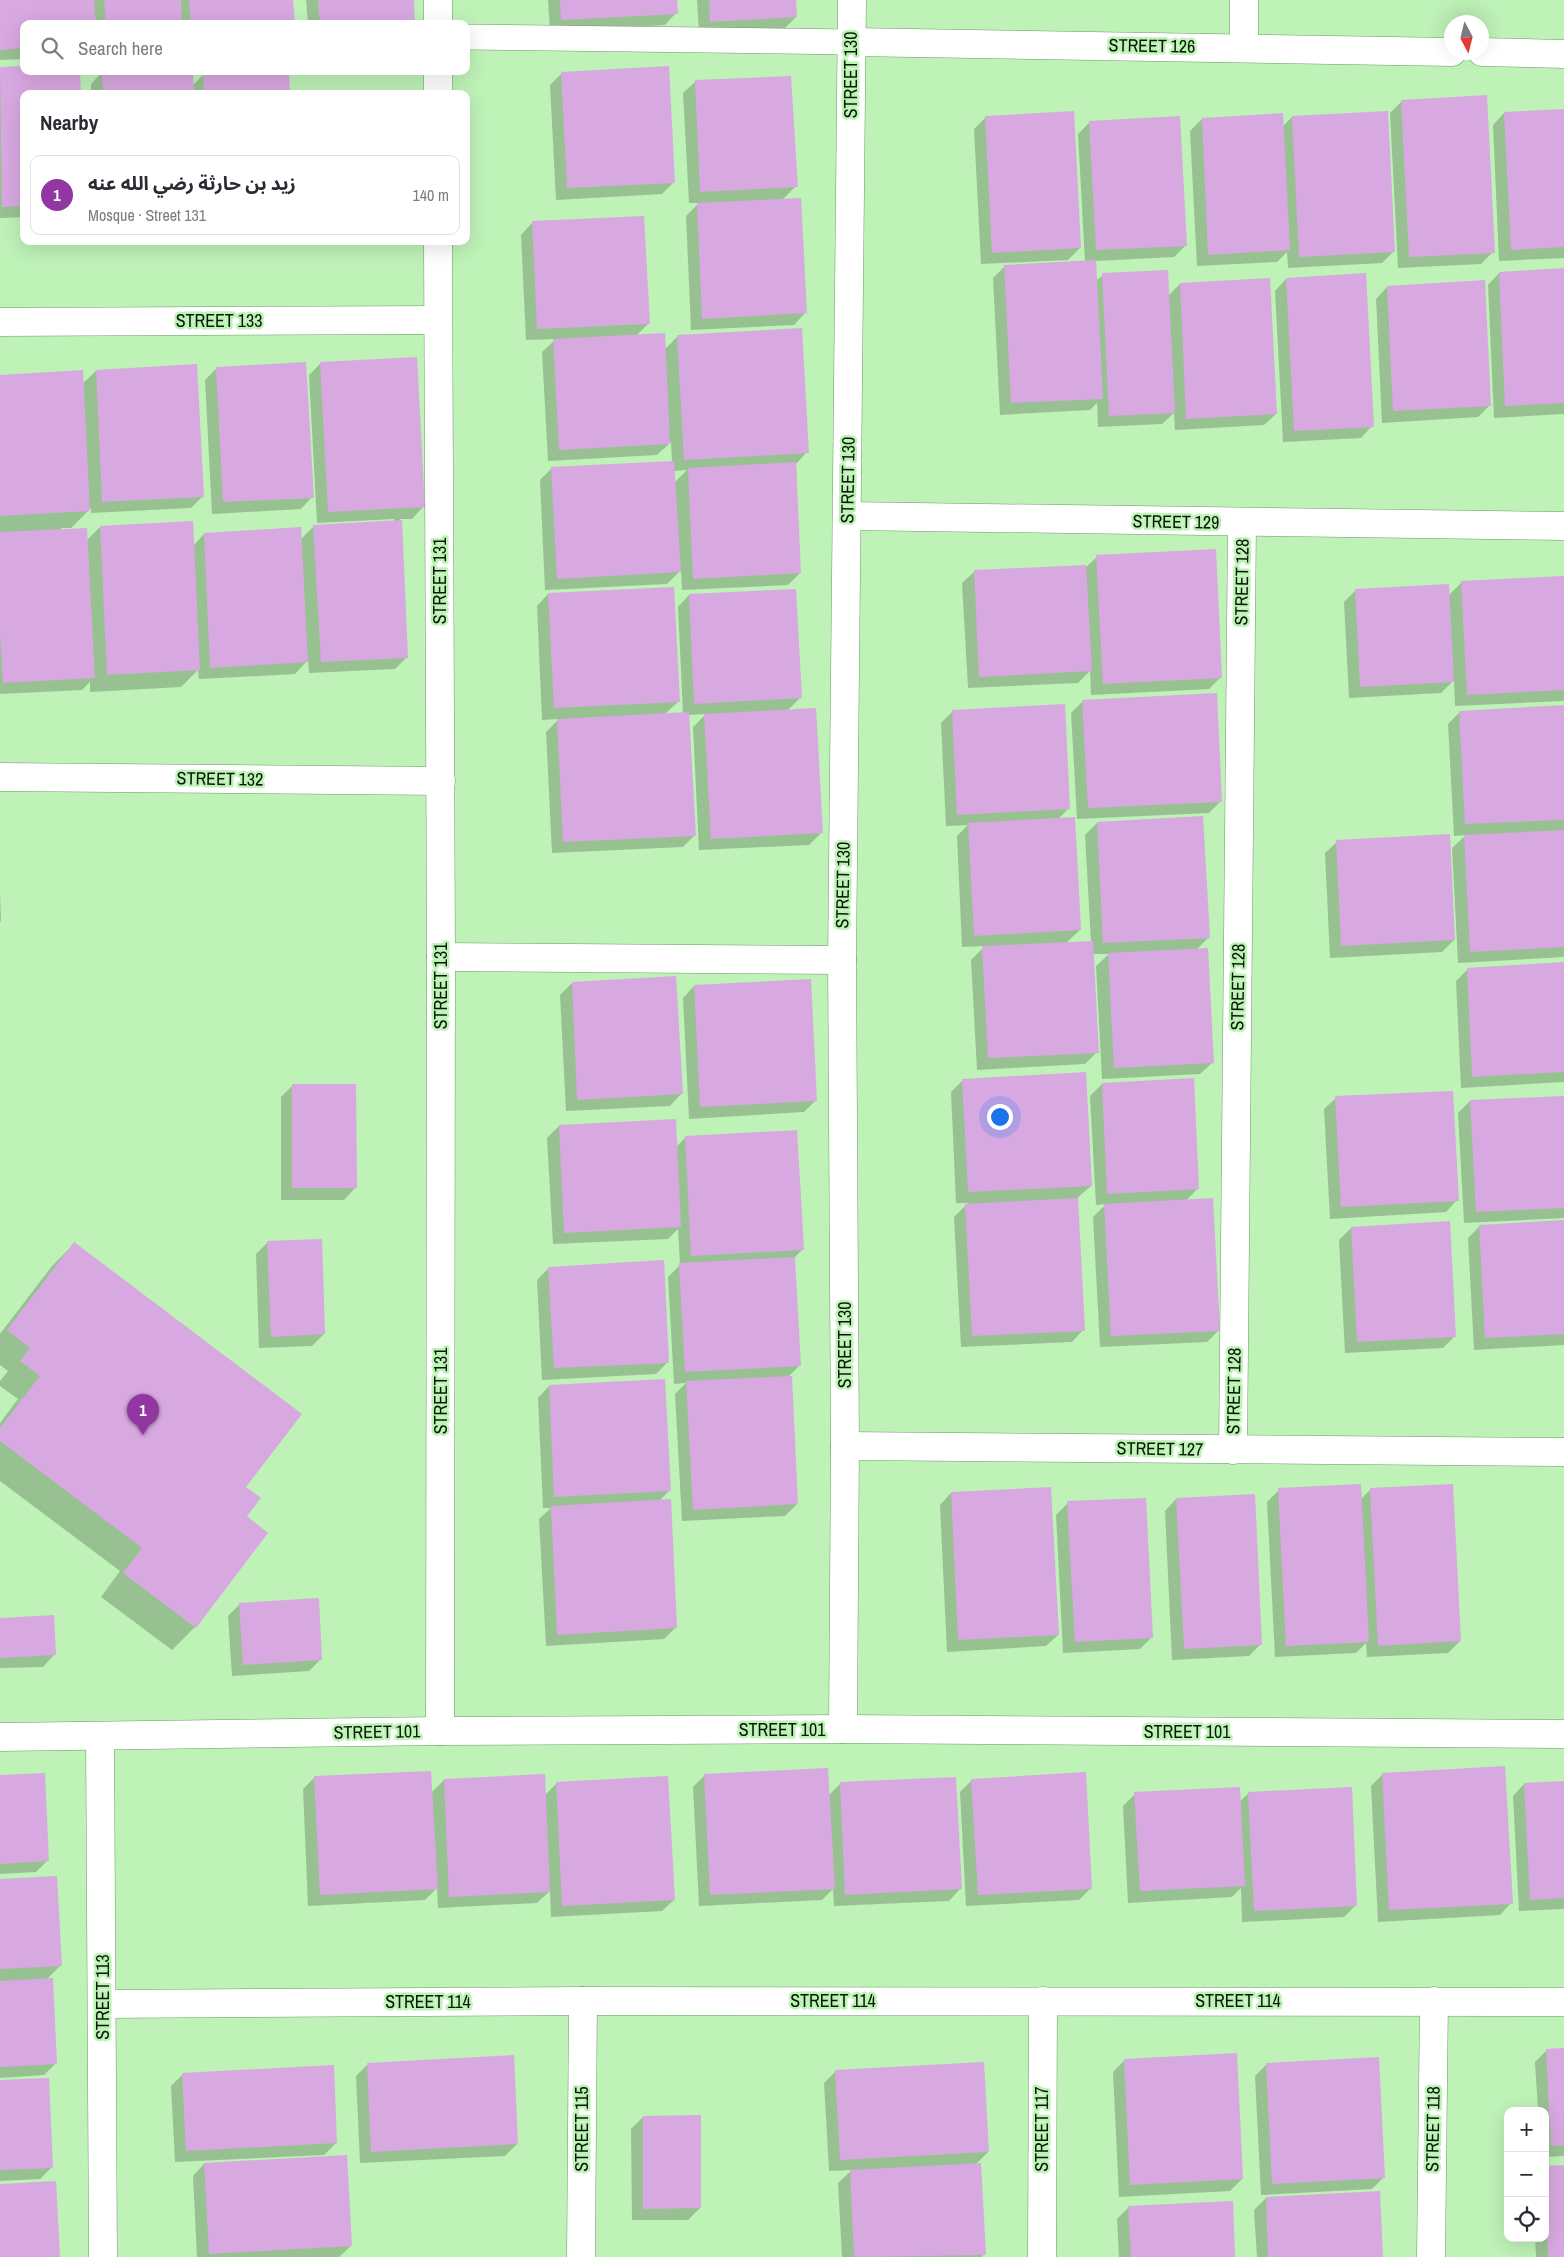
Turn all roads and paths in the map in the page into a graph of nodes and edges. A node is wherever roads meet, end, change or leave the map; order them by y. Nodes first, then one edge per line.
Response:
1 (438, 0) edge
2 (852, 0) edge
3 (1244, 0) edge
4 (438, 20) edge
5 (470, 37) edge
6 (852, 42) junction
7 (1244, 48) junction
8 (1444, 52) edge
9 (1489, 52) edge
10 (1564, 54) edge
11 (438, 75) edge
12 (438, 90) edge
13 (438, 245) edge
14 (438, 320) junction
15 (0, 322) edge
16 (847, 516) junction
17 (1242, 523) junction
18 (1564, 526) edge
19 (0, 777) edge
20 (441, 782) junction
21 (442, 957) junction
22 (842, 960) junction
23 (845, 1446) junction
24 (1233, 1450) junction
25 (1564, 1452) edge
26 (843, 1730) junction
27 (440, 1731) junction
28 (1564, 1734) edge
29 (100, 1737) junction
30 (0, 1738) edge
31 (584, 2001) junction
32 (1043, 2001) junction
33 (1434, 2001) junction
34 (1564, 2002) edge
35 (103, 2004) junction
36 (103, 2257) edge
37 (582, 2257) edge
38 (1042, 2257) edge
39 (1432, 2257) edge

1 - 4 street
2 - 6 street, STREET 130
3 - 7 street
5 - 6 lane
6 - 7 street, STREET 126
6 - 16 street, STREET 130
7 - 8 street, STREET 126
9 - 10 street
11 - 12 street
13 - 14 street, STREET 131
14 - 15 street, STREET 133
14 - 20 street, STREET 131
16 - 17 street, STREET 129
16 - 22 street, STREET 130
17 - 18 street, STREET 129
17 - 24 street, STREET 128
19 - 20 street, STREET 132
20 - 21 street, STREET 131
21 - 22 street
21 - 27 street, STREET 131
22 - 23 street, STREET 130
23 - 24 street, STREET 127
23 - 26 street, STREET 130
24 - 25 street, STREET 127
26 - 27 street, STREET 101
26 - 28 street, STREET 101
27 - 29 street, STREET 101
29 - 30 street, STREET 101
29 - 35 street, STREET 113
31 - 32 street, STREET 114
31 - 35 street, STREET 114
31 - 37 street, STREET 115
32 - 33 street, STREET 114
32 - 38 street, STREET 117
33 - 34 street, STREET 114
33 - 39 street, STREET 118
35 - 36 street, STREET 113

